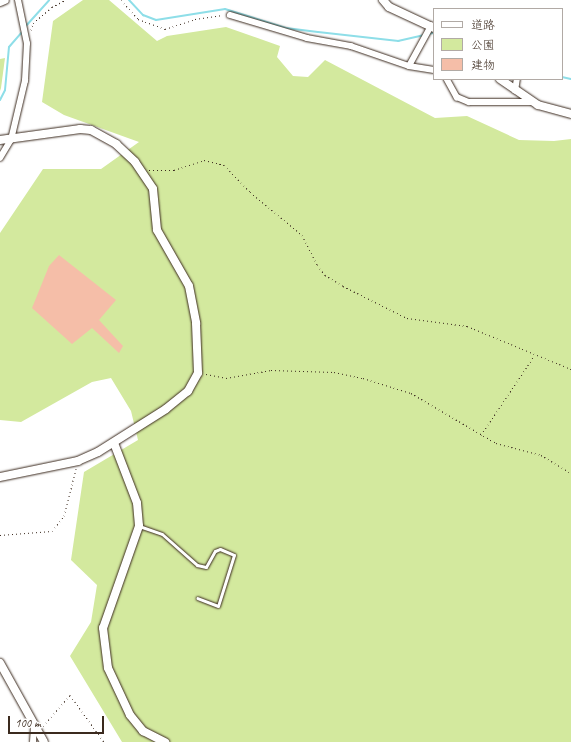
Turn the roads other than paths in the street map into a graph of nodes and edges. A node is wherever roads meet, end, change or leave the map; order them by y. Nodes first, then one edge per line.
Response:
1 (5, 0) edge
2 (18, 0) edge
3 (382, 0) edge
4 (0, 2) edge
5 (230, 15) road end
6 (433, 27) edge
7 (409, 66) junction
8 (433, 70) edge
9 (448, 80) edge
10 (501, 80) edge
11 (517, 80) edge
12 (515, 92) junction
13 (533, 102) junction
14 (571, 114) edge
15 (0, 140) edge
16 (11, 140) junction
17 (0, 158) edge
18 (114, 443) junction
19 (0, 476) edge
20 (139, 526) junction
21 (197, 598) dead end
22 (0, 663) edge
23 (36, 728) junction
24 (33, 742) edge
25 (44, 742) edge
26 (165, 742) edge

1 - 4 street
2 - 16 street
3 - 6 street
5 - 7 street
6 - 7 street
7 - 8 street
9 - 13 street
10 - 12 street
11 - 12 street
12 - 13 street
13 - 14 street
15 - 16 street
16 - 17 street
16 - 18 street
18 - 19 street
18 - 20 street
20 - 21 lane
20 - 26 street
22 - 23 street
23 - 24 street
23 - 25 street

